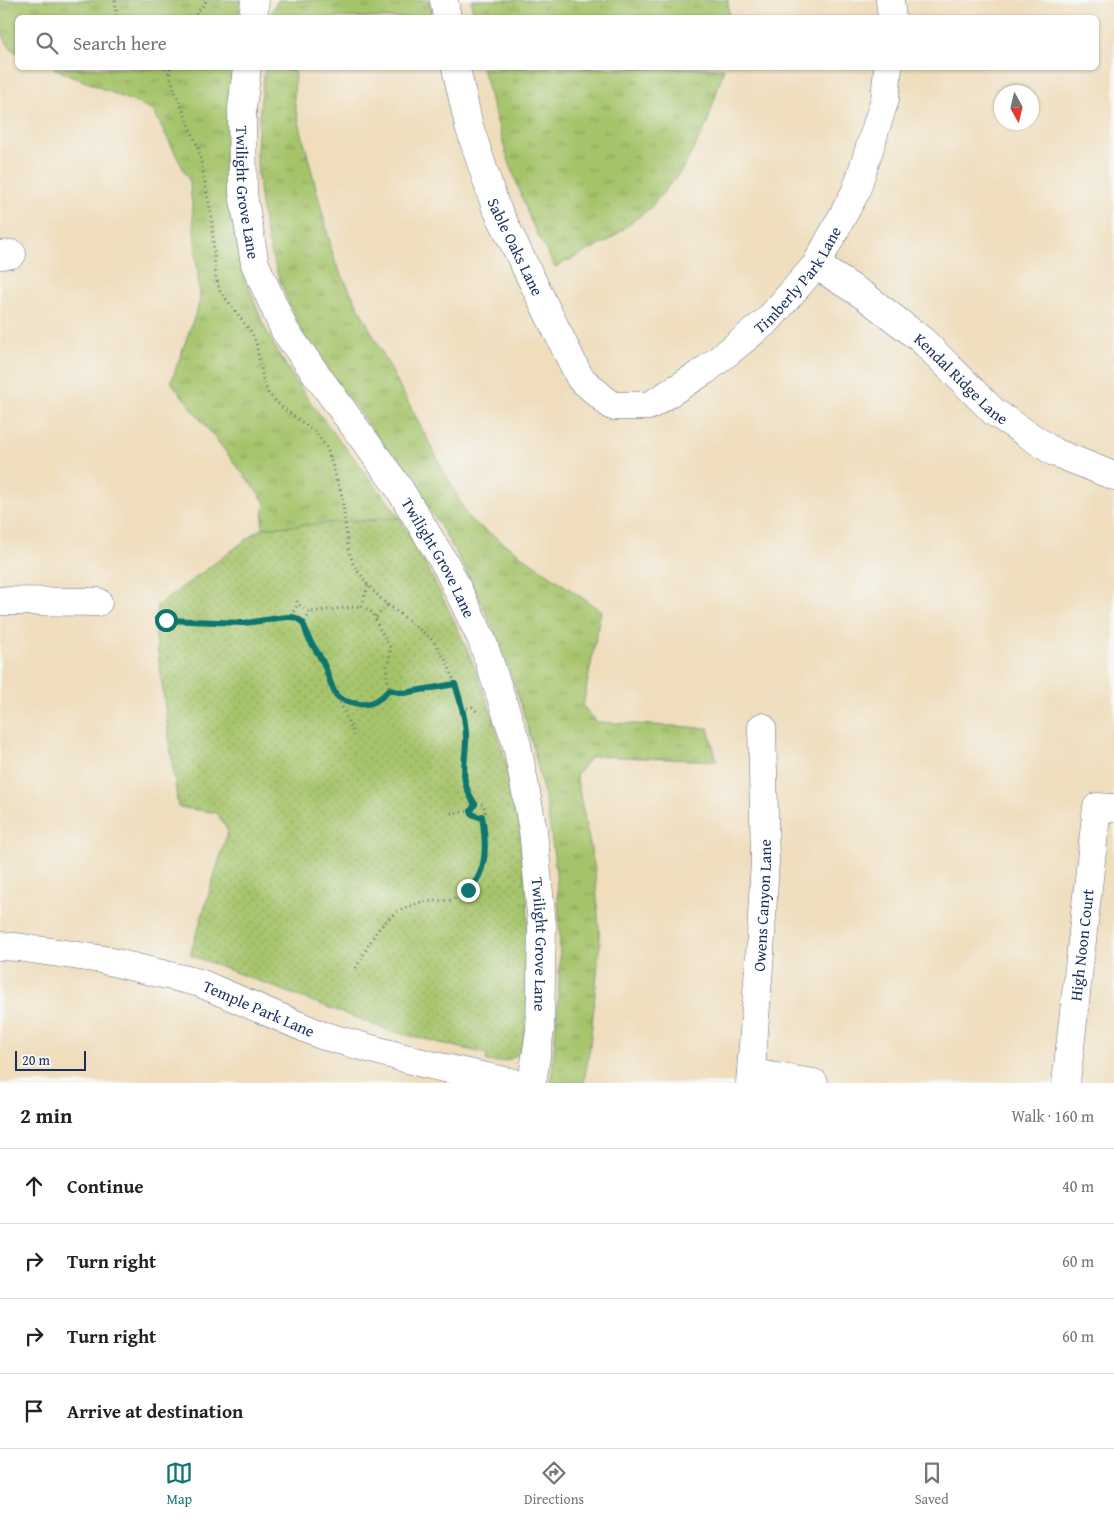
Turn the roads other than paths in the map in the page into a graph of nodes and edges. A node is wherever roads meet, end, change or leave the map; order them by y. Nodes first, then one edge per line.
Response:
1 (255, 0) edge
2 (444, 0) edge
3 (890, 0) edge
4 (253, 15) edge
5 (446, 15) edge
6 (892, 15) edge
7 (247, 70) edge
8 (456, 70) edge
9 (888, 70) edge
10 (816, 265) junction
11 (612, 406) joint
12 (1114, 476) edge
13 (0, 602) edge
14 (98, 602) dead end
15 (762, 727) dead end
16 (1106, 808) edge
17 (0, 946) edge
18 (750, 1078) edge
19 (514, 1083) edge
20 (532, 1083) edge
21 (814, 1083) edge
22 (1066, 1083) edge

1 - 4 street
2 - 5 street
3 - 6 street
7 - 20 street, Twilight Grove Lane
8 - 11 street, Sable Oaks Lane
9 - 10 street, Timberly Park Lane
10 - 11 street, Timberly Park Lane
10 - 12 street, Kendal Ridge Lane
13 - 14 street
15 - 18 street, Owens Canyon Lane
16 - 22 street, High Noon Court
17 - 19 street, Temple Park Lane
18 - 21 street

